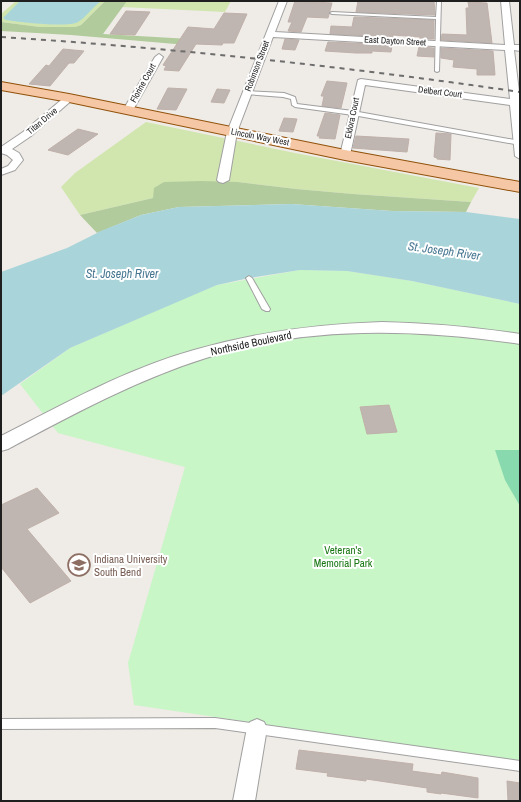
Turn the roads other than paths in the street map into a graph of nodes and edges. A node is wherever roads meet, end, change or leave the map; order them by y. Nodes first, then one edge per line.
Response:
1 (283, 1) edge
2 (439, 1) edge
3 (505, 1) edge
4 (332, 13) dead end
5 (438, 18) junction
6 (269, 34) junction
7 (438, 43) junction
8 (510, 47) junction
9 (520, 48) edge
10 (159, 56) dead end
11 (437, 71) dead end
12 (361, 82) joint
13 (516, 83) edge
14 (1, 86) edge
15 (247, 93) junction
16 (63, 96) junction
17 (517, 102) edge
18 (128, 110) junction
19 (353, 113) junction
20 (232, 132) junction
21 (13, 143) junction
22 (519, 143) edge
23 (3, 150) edge
24 (345, 154) junction
25 (520, 156) edge
26 (1, 172) edge
27 (224, 180) dead end
28 (520, 187) edge
29 (249, 278) dead end
30 (266, 309) dead end
31 (520, 339) edge
32 (1, 444) edge
33 (1, 724) edge
34 (258, 728) junction
35 (520, 766) edge
36 (244, 801) edge

1 - 6 street, Robinson Street
2 - 5 lane
3 - 8 street
4 - 5 lane
5 - 7 lane
6 - 7 street, East Dayton Street
6 - 15 street, Robinson Street
7 - 8 street, East Dayton Street
7 - 11 lane
8 - 9 street, East Dayton Street
8 - 13 street
10 - 18 street, Florine Court
12 - 17 street, Delbert Court
12 - 19 street, Eldora Court
13 - 17 street
14 - 16 main road, Lincoln Way West
15 - 19 lane
15 - 20 street, Robinson Street
16 - 18 main road, Lincoln Way West
16 - 21 street, Titan Drive
16 - 21 street, Titan Drive
17 - 22 street
18 - 20 main road, Lincoln Way West
19 - 22 lane
19 - 24 street, Eldora Court
20 - 24 main road, Lincoln Way West
20 - 27 street, Robinson Street
21 - 23 street, Titan Drive
22 - 25 street
23 - 26 street, Titan Drive
24 - 28 main road, Lincoln Way West
29 - 30 lane
31 - 32 street, Northside Boulevard
33 - 34 lane
34 - 35 lane
34 - 36 street

